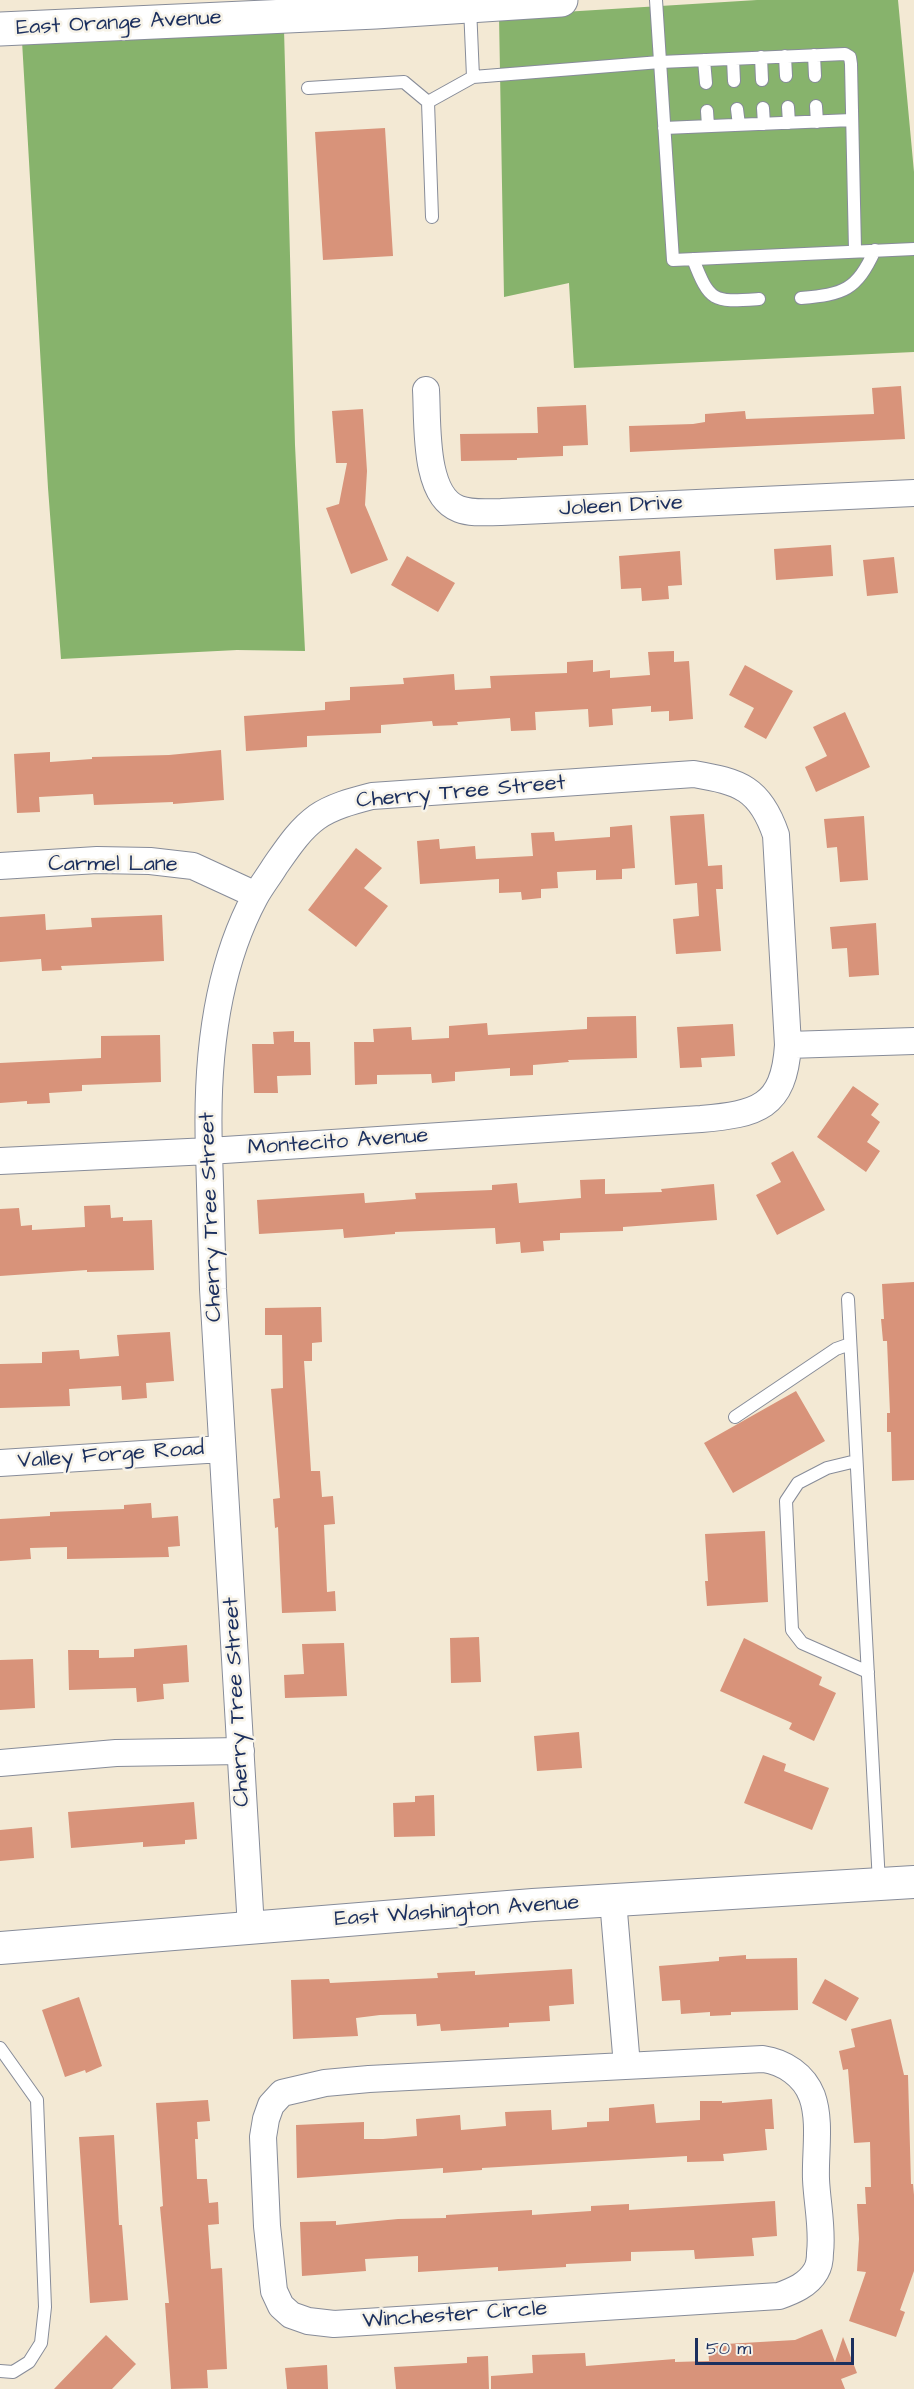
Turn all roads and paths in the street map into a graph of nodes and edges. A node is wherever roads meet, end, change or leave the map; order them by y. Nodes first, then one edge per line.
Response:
1 (561, 0) edge
2 (656, 0) edge
3 (470, 6) junction
4 (0, 29) edge
5 (814, 55) junction
6 (785, 56) junction
7 (760, 57) junction
8 (733, 59) junction
9 (704, 60) junction
10 (660, 62) junction
11 (786, 76) dead end
12 (815, 76) dead end
13 (473, 77) junction
14 (762, 80) dead end
15 (734, 81) dead end
16 (706, 83) dead end
17 (308, 88) dead end
18 (428, 102) junction
19 (816, 106) dead end
20 (788, 107) dead end
21 (763, 108) dead end
22 (737, 109) dead end
23 (707, 111) dead end
24 (852, 120) junction
25 (817, 122) junction
26 (789, 123) junction
27 (764, 124) junction
28 (739, 125) junction
29 (708, 126) junction
30 (664, 128) junction
31 (432, 217) dead end
32 (914, 249) edge
33 (855, 250) junction
34 (875, 250) junction
35 (693, 259) junction
36 (801, 298) dead end
37 (759, 299) dead end
38 (426, 390) dead end
39 (914, 493) edge
40 (0, 866) edge
41 (256, 895) junction
42 (914, 1041) edge
43 (788, 1045) junction
44 (568, 1128) joint
45 (208, 1151) junction
46 (0, 1161) edge
47 (848, 1299) dead end
48 (850, 1344) junction
49 (735, 1418) dead end
50 (222, 1449) junction
51 (856, 1461) junction
52 (0, 1463) edge
53 (868, 1672) junction
54 (241, 1750) junction
55 (0, 1763) edge
56 (914, 1882) edge
57 (879, 1884) junction
58 (613, 1900) junction
59 (251, 1928) junction
60 (0, 1948) edge
61 (0, 2048) edge
62 (627, 2066) junction
63 (0, 2371) edge

1 - 3 main road, East Orange Avenue
2 - 10 lane
3 - 4 main road, East Orange Avenue
3 - 13 lane
5 - 6 lane
5 - 12 lane
5 - 24 lane
6 - 7 lane
6 - 11 lane
7 - 8 lane
7 - 14 lane
8 - 9 lane
8 - 15 lane
9 - 10 lane
9 - 16 lane
10 - 13 lane
10 - 30 lane
13 - 18 lane
17 - 18 lane
18 - 31 lane
19 - 25 lane
20 - 26 lane
21 - 27 lane
22 - 28 lane
23 - 29 lane
24 - 25 lane
24 - 33 lane
25 - 26 lane
26 - 27 lane
27 - 28 lane
28 - 29 lane
29 - 30 lane
30 - 35 lane
32 - 34 lane
33 - 34 lane
33 - 35 lane
34 - 36 lane
35 - 37 lane
38 - 39 street, Joleen Drive
40 - 41 street, Carmel Lane
41 - 43 street, Cherry Tree Street
41 - 45 street, Cherry Tree Street
42 - 43 street
43 - 44 street, Cherry Tree Street
44 - 45 street, Montecito Avenue
45 - 46 street, Montecito Avenue
45 - 50 street, Cherry Tree Street
47 - 48 lane
48 - 49 lane
48 - 51 lane
50 - 52 street, Valley Forge Road
50 - 54 street, Cherry Tree Street
51 - 53 lane
51 - 53 lane
53 - 57 lane
54 - 55 street
54 - 59 street, Cherry Tree Street
56 - 57 street, East Washington Avenue
57 - 58 street, East Washington Avenue
58 - 59 street, East Washington Avenue
58 - 62 street
59 - 60 street, East Washington Avenue
61 - 63 lane
62 - 62 street, Winchester Circle

